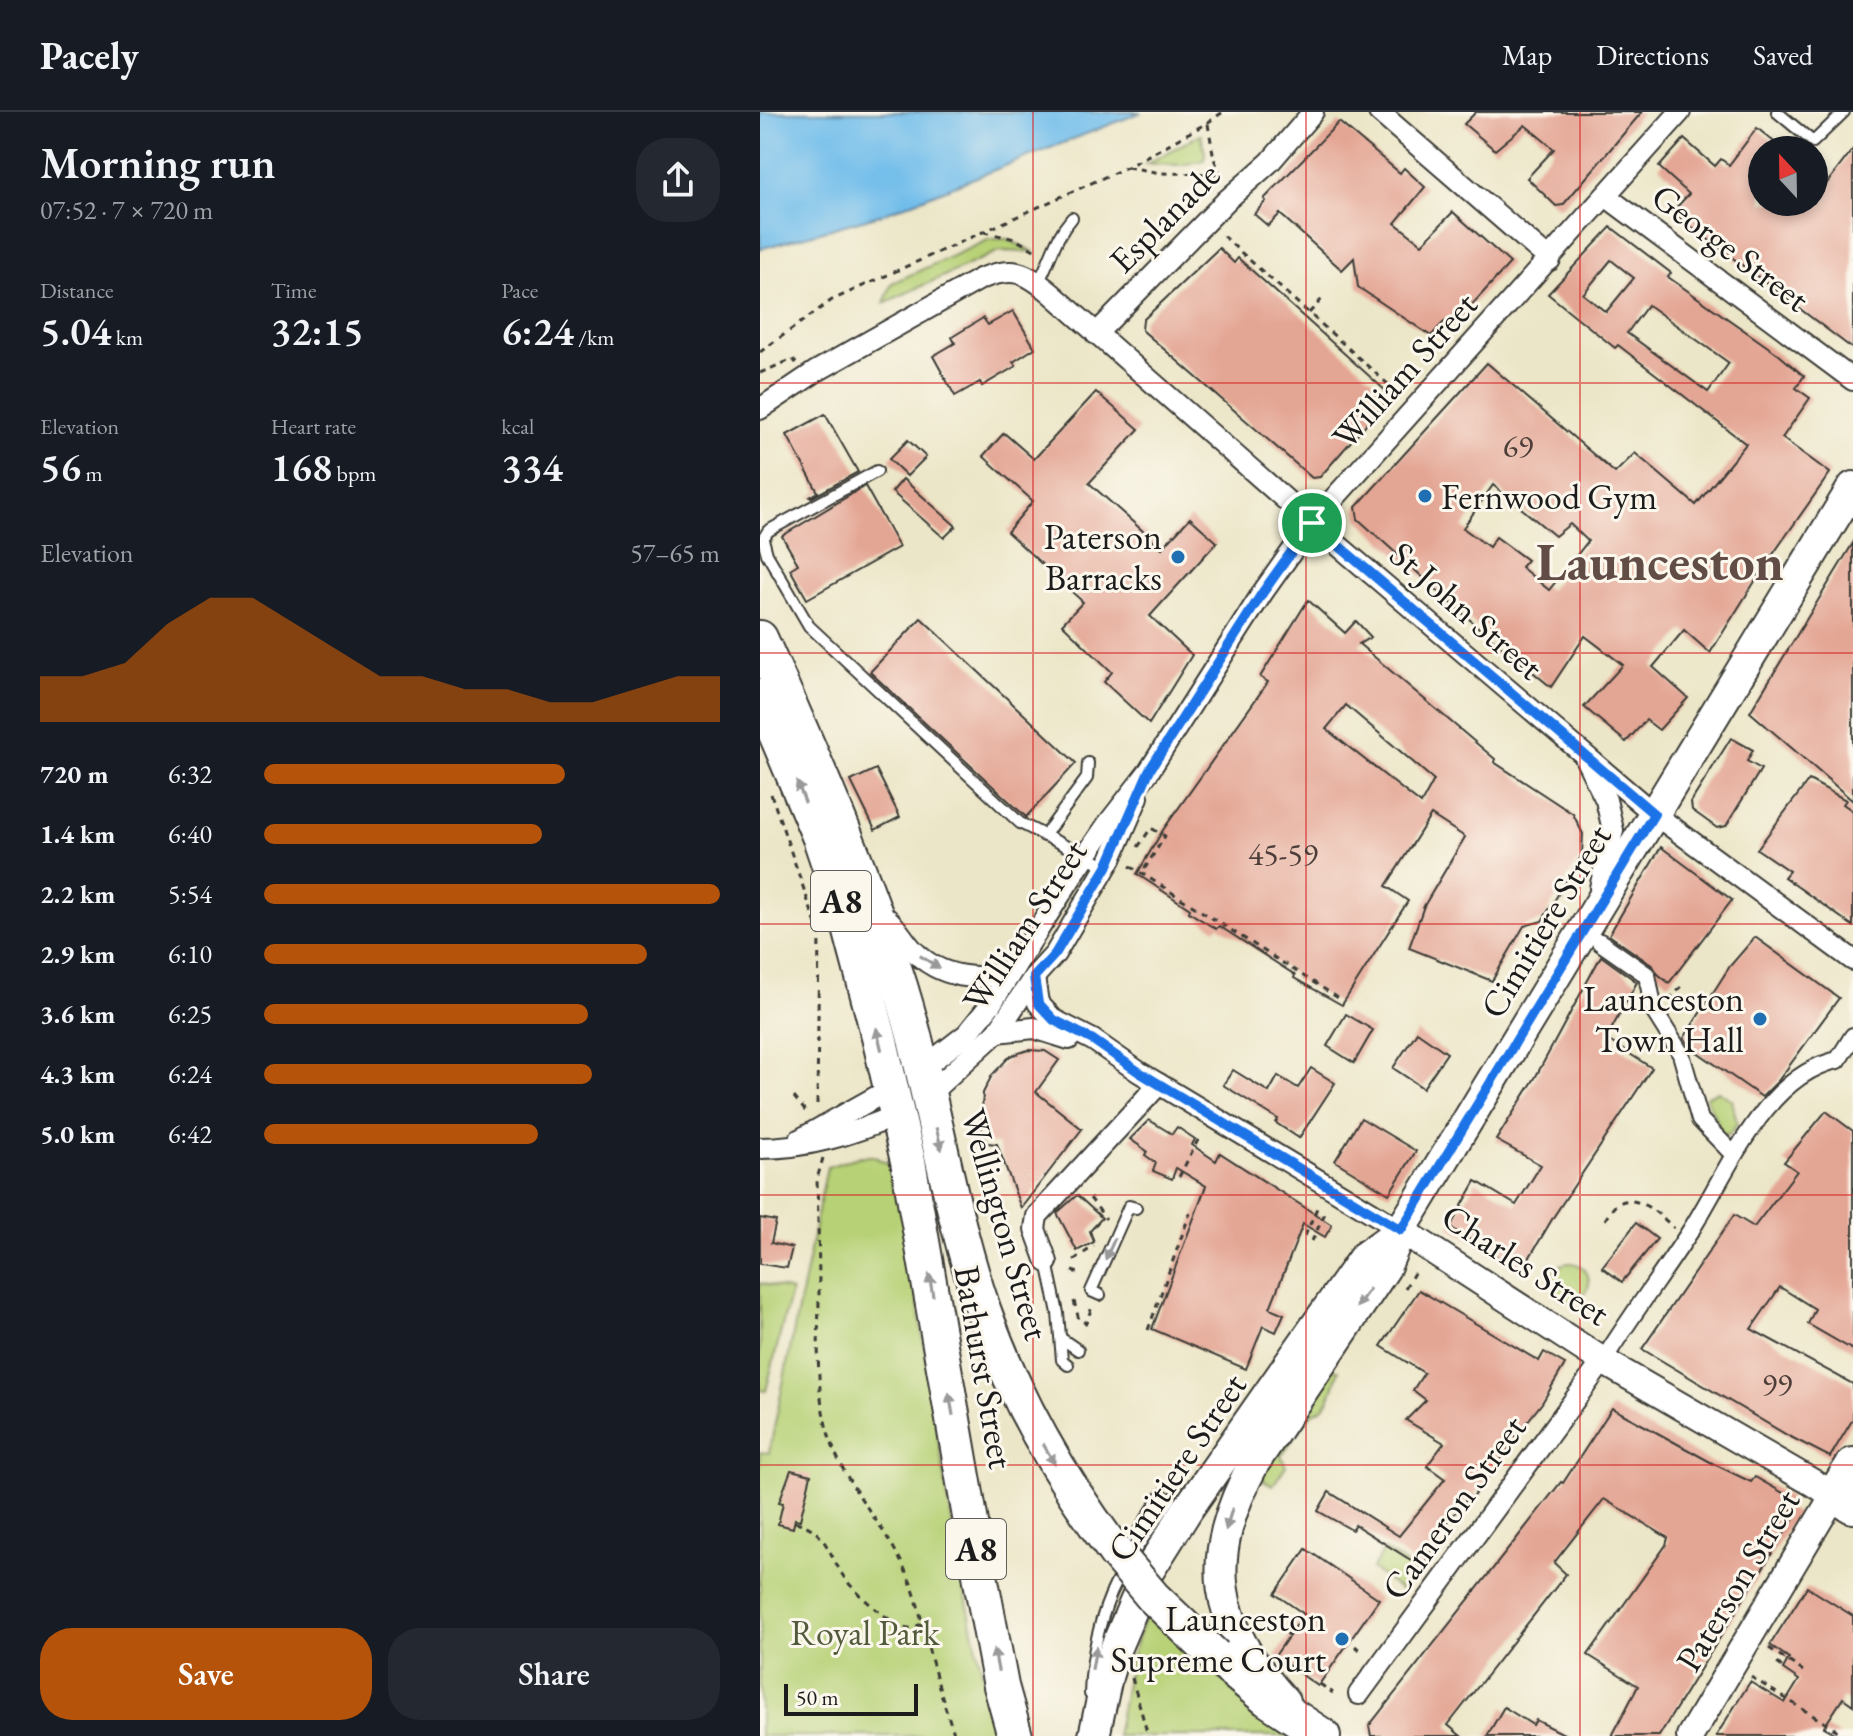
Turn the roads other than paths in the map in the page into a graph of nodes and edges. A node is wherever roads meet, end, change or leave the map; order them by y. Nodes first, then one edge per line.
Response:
1 (1313, 112) edge
2 (1379, 112) edge
3 (1680, 112) edge
4 (1777, 112) edge
5 (1844, 112) edge
6 (1607, 197) junction
7 (1072, 218) dead end
8 (1550, 260) junction
9 (1038, 283) junction
10 (1096, 334) junction
11 (1853, 380) edge
12 (786, 390) junction
13 (760, 400) edge
14 (760, 409) edge
15 (877, 471) dead end
16 (1853, 487) edge
17 (1312, 523) junction
18 (762, 540) edge
19 (760, 638) edge
20 (760, 696) edge
21 (1582, 752) junction
22 (1088, 763) dead end
23 (1149, 771) junction
24 (1654, 814) junction
25 (1044, 836) junction
26 (1085, 857) junction
27 (1107, 867) junction
28 (874, 909) junction
29 (1596, 931) junction
30 (1853, 960) edge
31 (1014, 968) junction
32 (1034, 977) junction
33 (997, 1032) junction
34 (1853, 1036) edge
35 (1118, 1058) junction
36 (925, 1082) junction
37 (1159, 1084) junction
38 (894, 1102) junction
39 (760, 1148) edge
40 (1733, 1154) junction
41 (1136, 1208) dead end
42 (1401, 1230) junction
43 (1047, 1262) junction
44 (1100, 1295) dead end
45 (1603, 1361) junction
46 (1853, 1465) edge
47 (1844, 1501) edge
48 (1149, 1550) junction
49 (1117, 1580) junction
50 (1359, 1694) dead end
51 (1317, 1732) edge
52 (1015, 1736) edge
53 (1093, 1736) edge
54 (1690, 1736) edge

1 - 10 street, Esplanade
2 - 8 street
3 - 6 street, William Street
4 - 5 lane
6 - 8 street, William Street
6 - 11 street, George Street
7 - 9 lane
8 - 17 street, William Street
9 - 10 street, St John Street
9 - 12 street, St John Street
10 - 17 street, St John Street
12 - 13 street
12 - 14 street, St John Street
15 - 18 lane
16 - 24 main road, Cimitiere Street
17 - 21 street, St John Street
17 - 23 street, William Street
18 - 25 lane
19 - 28 highway, Wellington Street / A8
38 -> 20 highway, Bathurst Street / A8
21 - 24 street, St John Street
21 - 29 street
22 - 25 lane
23 - 26 street, William Street
23 - 27 street, William Street
24 - 29 main road, Cimitiere Street
24 - 30 street, St John Street
25 - 26 lane
26 - 27 lane
26 - 31 street, William Street
27 - 32 street, William Street
28 -> 31 street
28 - 36 highway, Wellington Street / A8
29 - 40 street
29 - 42 main road, Cimitiere Street
31 - 36 street, William Street
32 - 33 street, William Street
32 - 35 street, Charles Street
33 - 35 street, Charles Street
33 - 36 street, William Street
34 - 40 street
35 - 37 street, Charles Street
36 - 38 highway
36 -> 51 highway, Wellington Street / A8, bridge
37 - 42 street, Charles Street
37 - 43 street
38 - 39 street
52 -> 38 highway, Bathurst Street / A8
40 - 45 street
41 -> 44 lane
42 - 45 street, Charles Street
42 - 48 main road, Cimitiere Street
42 -> 51 main road, Cimitiere Street
43 - 43 lane
45 - 47 street, Charles Street
45 - 50 street, Cameron Street
46 - 47 highway, Paterson Street
47 - 54 street, Paterson Street
48 - 49 lane
48 - 49 lane
48 - 53 main road, Cimitiere Street
53 -> 49 lane

